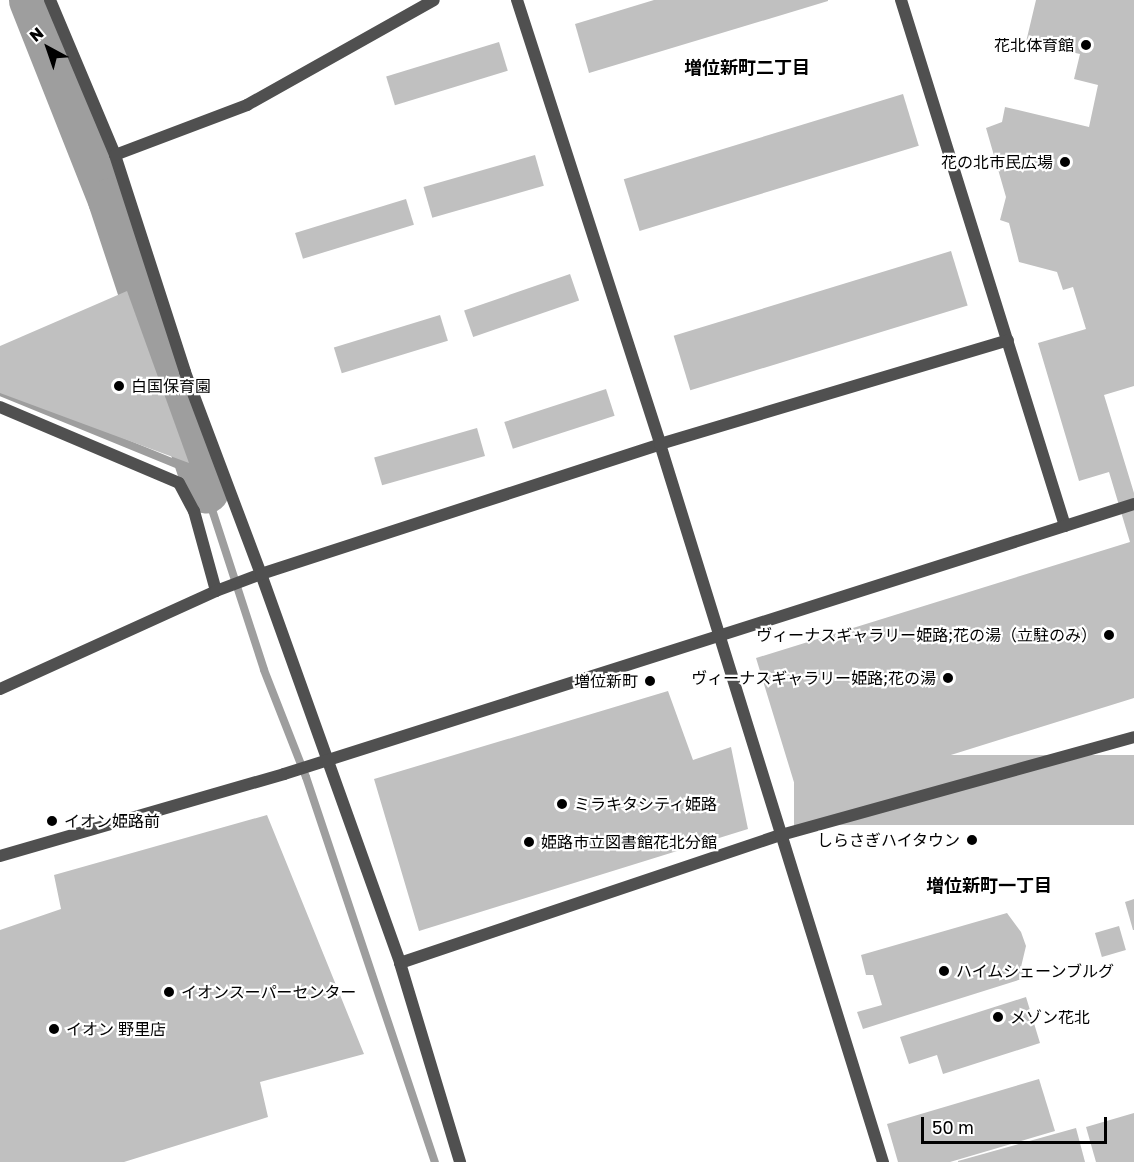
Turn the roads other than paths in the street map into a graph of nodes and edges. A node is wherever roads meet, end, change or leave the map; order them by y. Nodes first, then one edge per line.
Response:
1 (50, 0) edge
2 (434, 0) edge
3 (517, 0) edge
4 (901, 0) edge
5 (115, 154) junction
6 (1008, 340) junction
7 (0, 407) edge
8 (660, 444) junction
9 (1134, 504) edge
10 (1065, 526) junction
11 (261, 574) junction
12 (216, 591) junction
13 (718, 636) junction
14 (0, 690) edge
15 (1134, 737) edge
16 (327, 760) junction
17 (781, 835) junction
18 (0, 856) edge
19 (400, 963) junction
20 (460, 1162) edge
21 (883, 1162) edge

1 - 5 street
2 - 5 street
3 - 8 street
4 - 6 street
5 - 11 street
6 - 8 street
6 - 10 street
7 - 12 street
8 - 11 street
8 - 13 street
9 - 10 street
10 - 13 street
11 - 12 street
11 - 16 street
12 - 14 street
13 - 16 street
13 - 17 street
15 - 17 street
16 - 18 street
16 - 19 street
17 - 19 street
17 - 21 street
19 - 20 street

